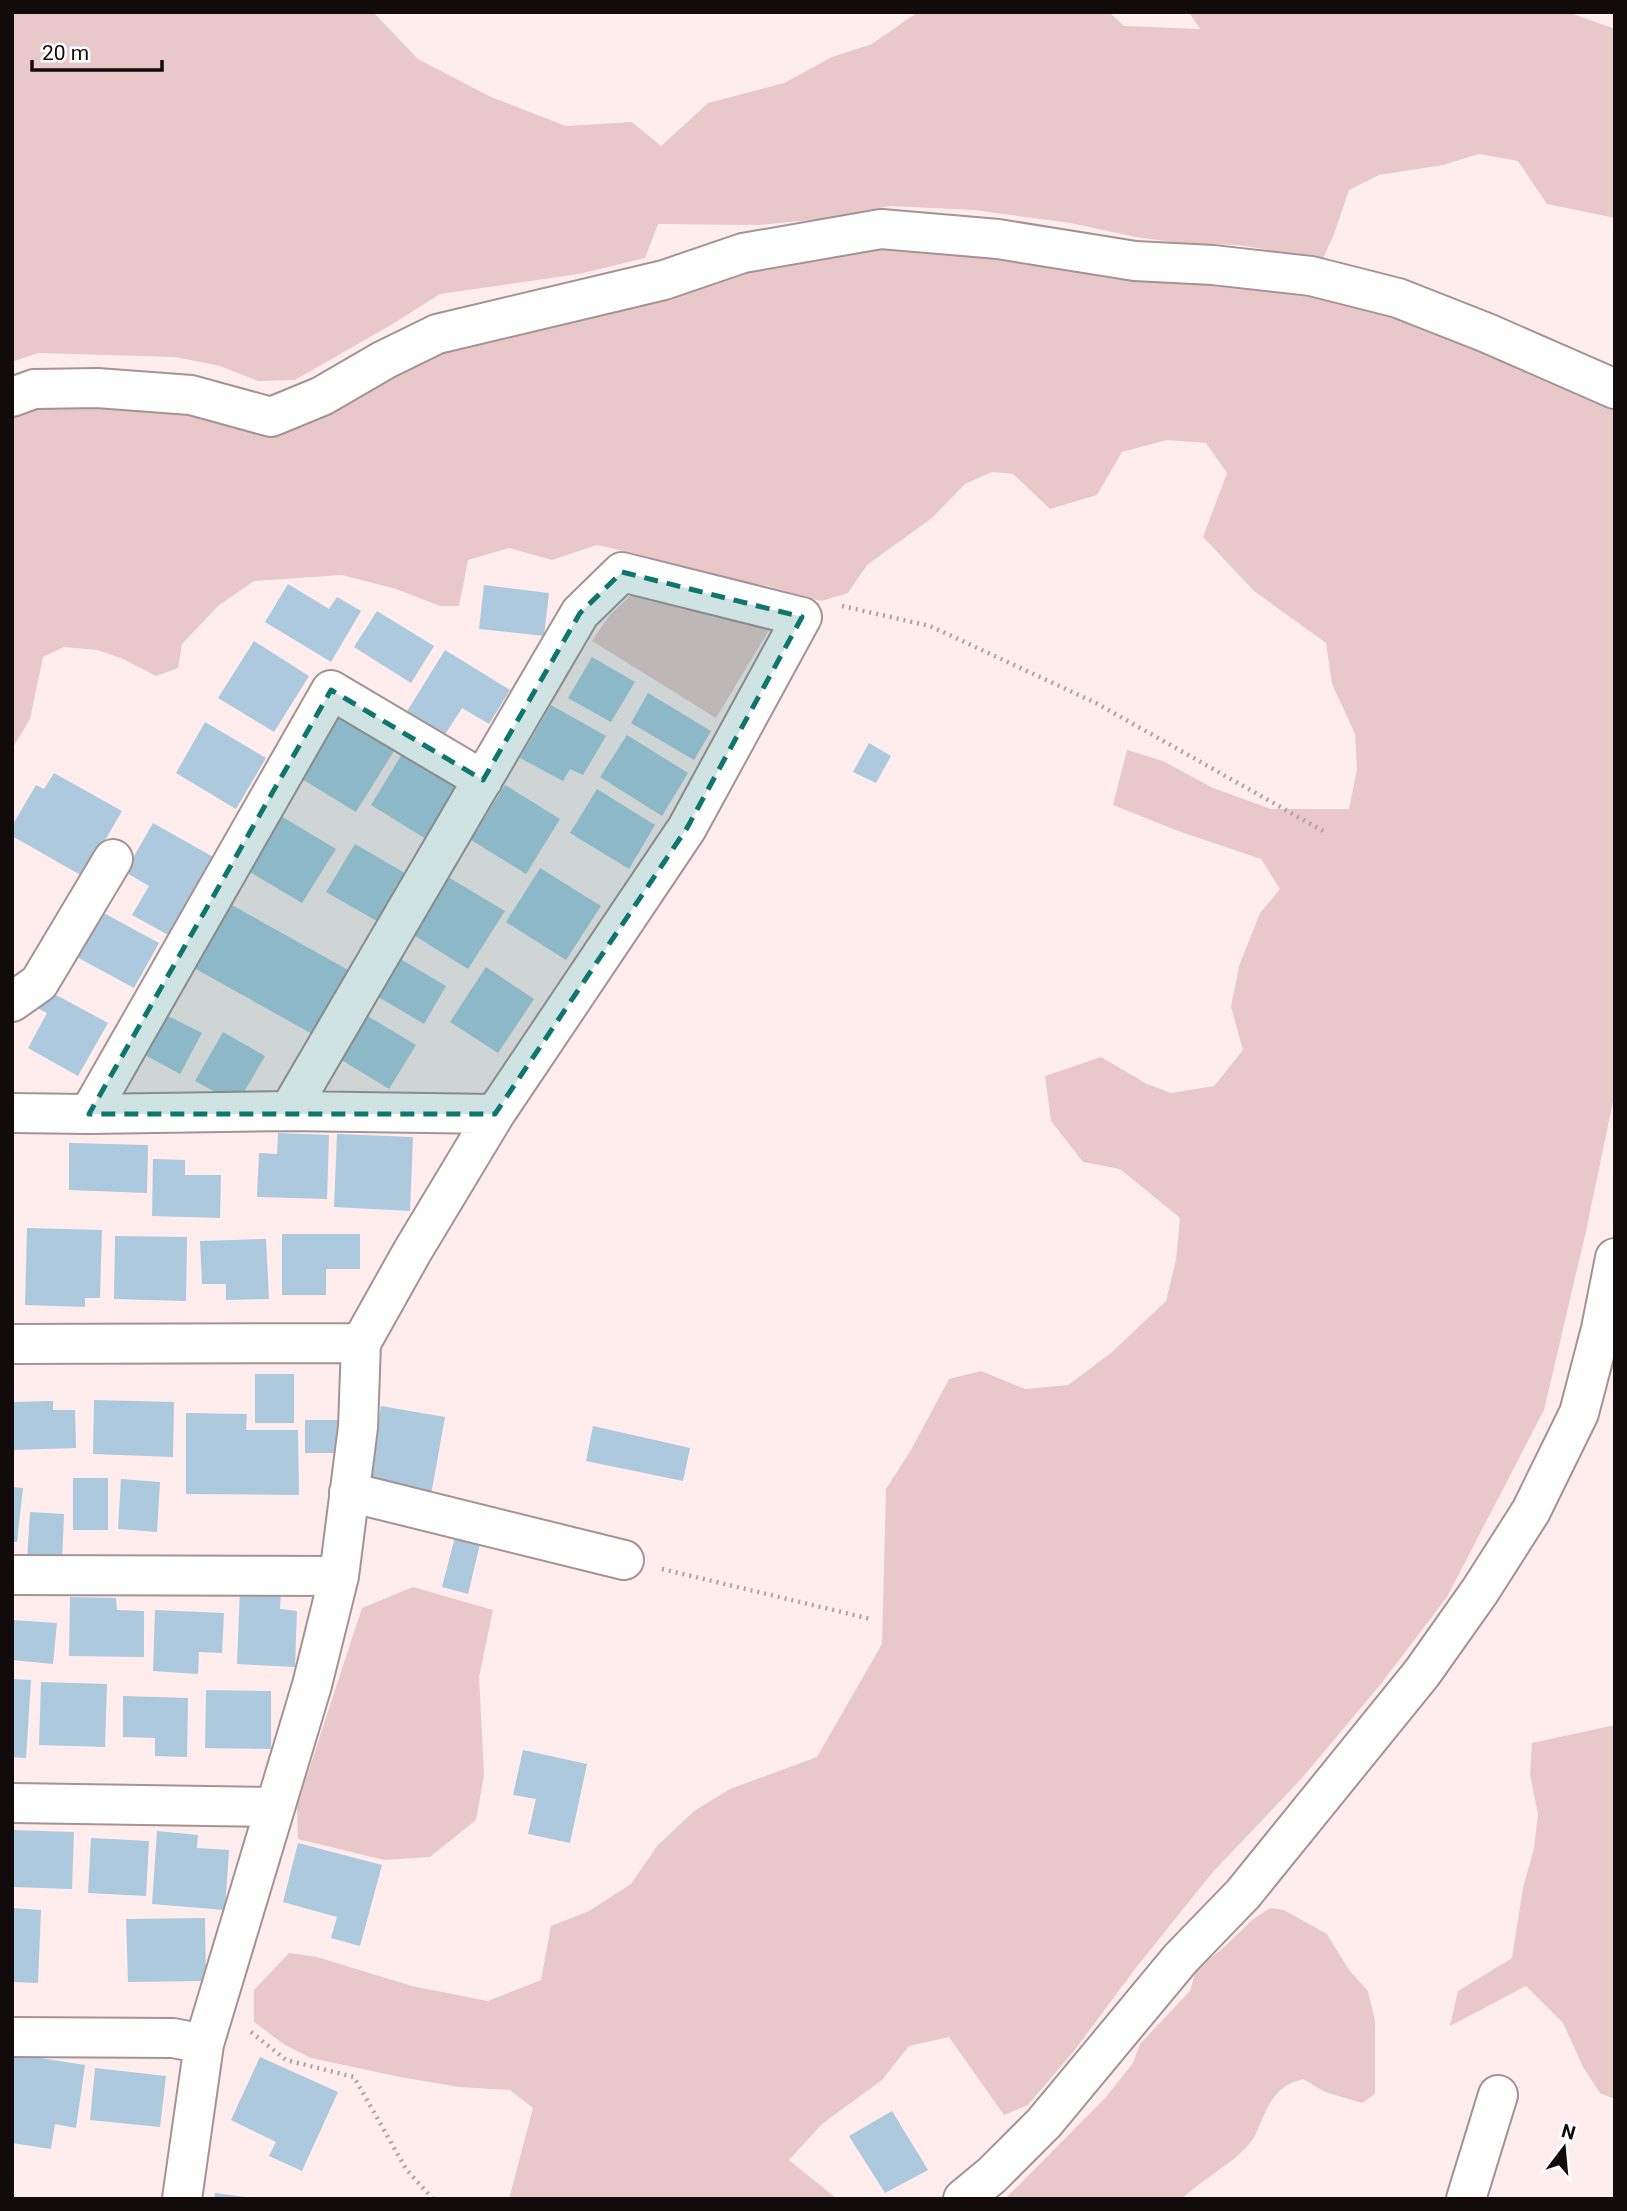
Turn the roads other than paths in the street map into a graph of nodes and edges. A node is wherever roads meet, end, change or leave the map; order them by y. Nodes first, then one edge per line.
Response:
1 (1615, 388) edge
2 (12, 397) edge
3 (483, 780) junction
4 (113, 859) dead end
5 (12, 1002) edge
6 (289, 1111) junction
7 (12, 1113) edge
8 (89, 1114) junction
9 (495, 1114) junction
10 (1615, 1258) edge
11 (361, 1343) junction
12 (12, 1344) edge
13 (349, 1492) junction
14 (624, 1560) road end
15 (12, 1575) edge
16 (339, 1576) junction
17 (12, 1803) edge
18 (274, 1807) junction
19 (12, 2037) edge
20 (204, 2043) junction
21 (1498, 2095) dead end
22 (182, 2199) edge
23 (963, 2199) edge
24 (1466, 2199) edge

1 - 2 street
3 - 6 street
3 - 8 street
3 - 9 street
4 - 5 street
6 - 8 street
6 - 9 street
7 - 8 street
9 - 11 street
10 - 23 street
11 - 12 street
11 - 13 street
13 - 14 street
13 - 16 street
15 - 16 street
16 - 18 street
17 - 18 street
18 - 20 street
19 - 20 street
20 - 22 street
21 - 24 street

